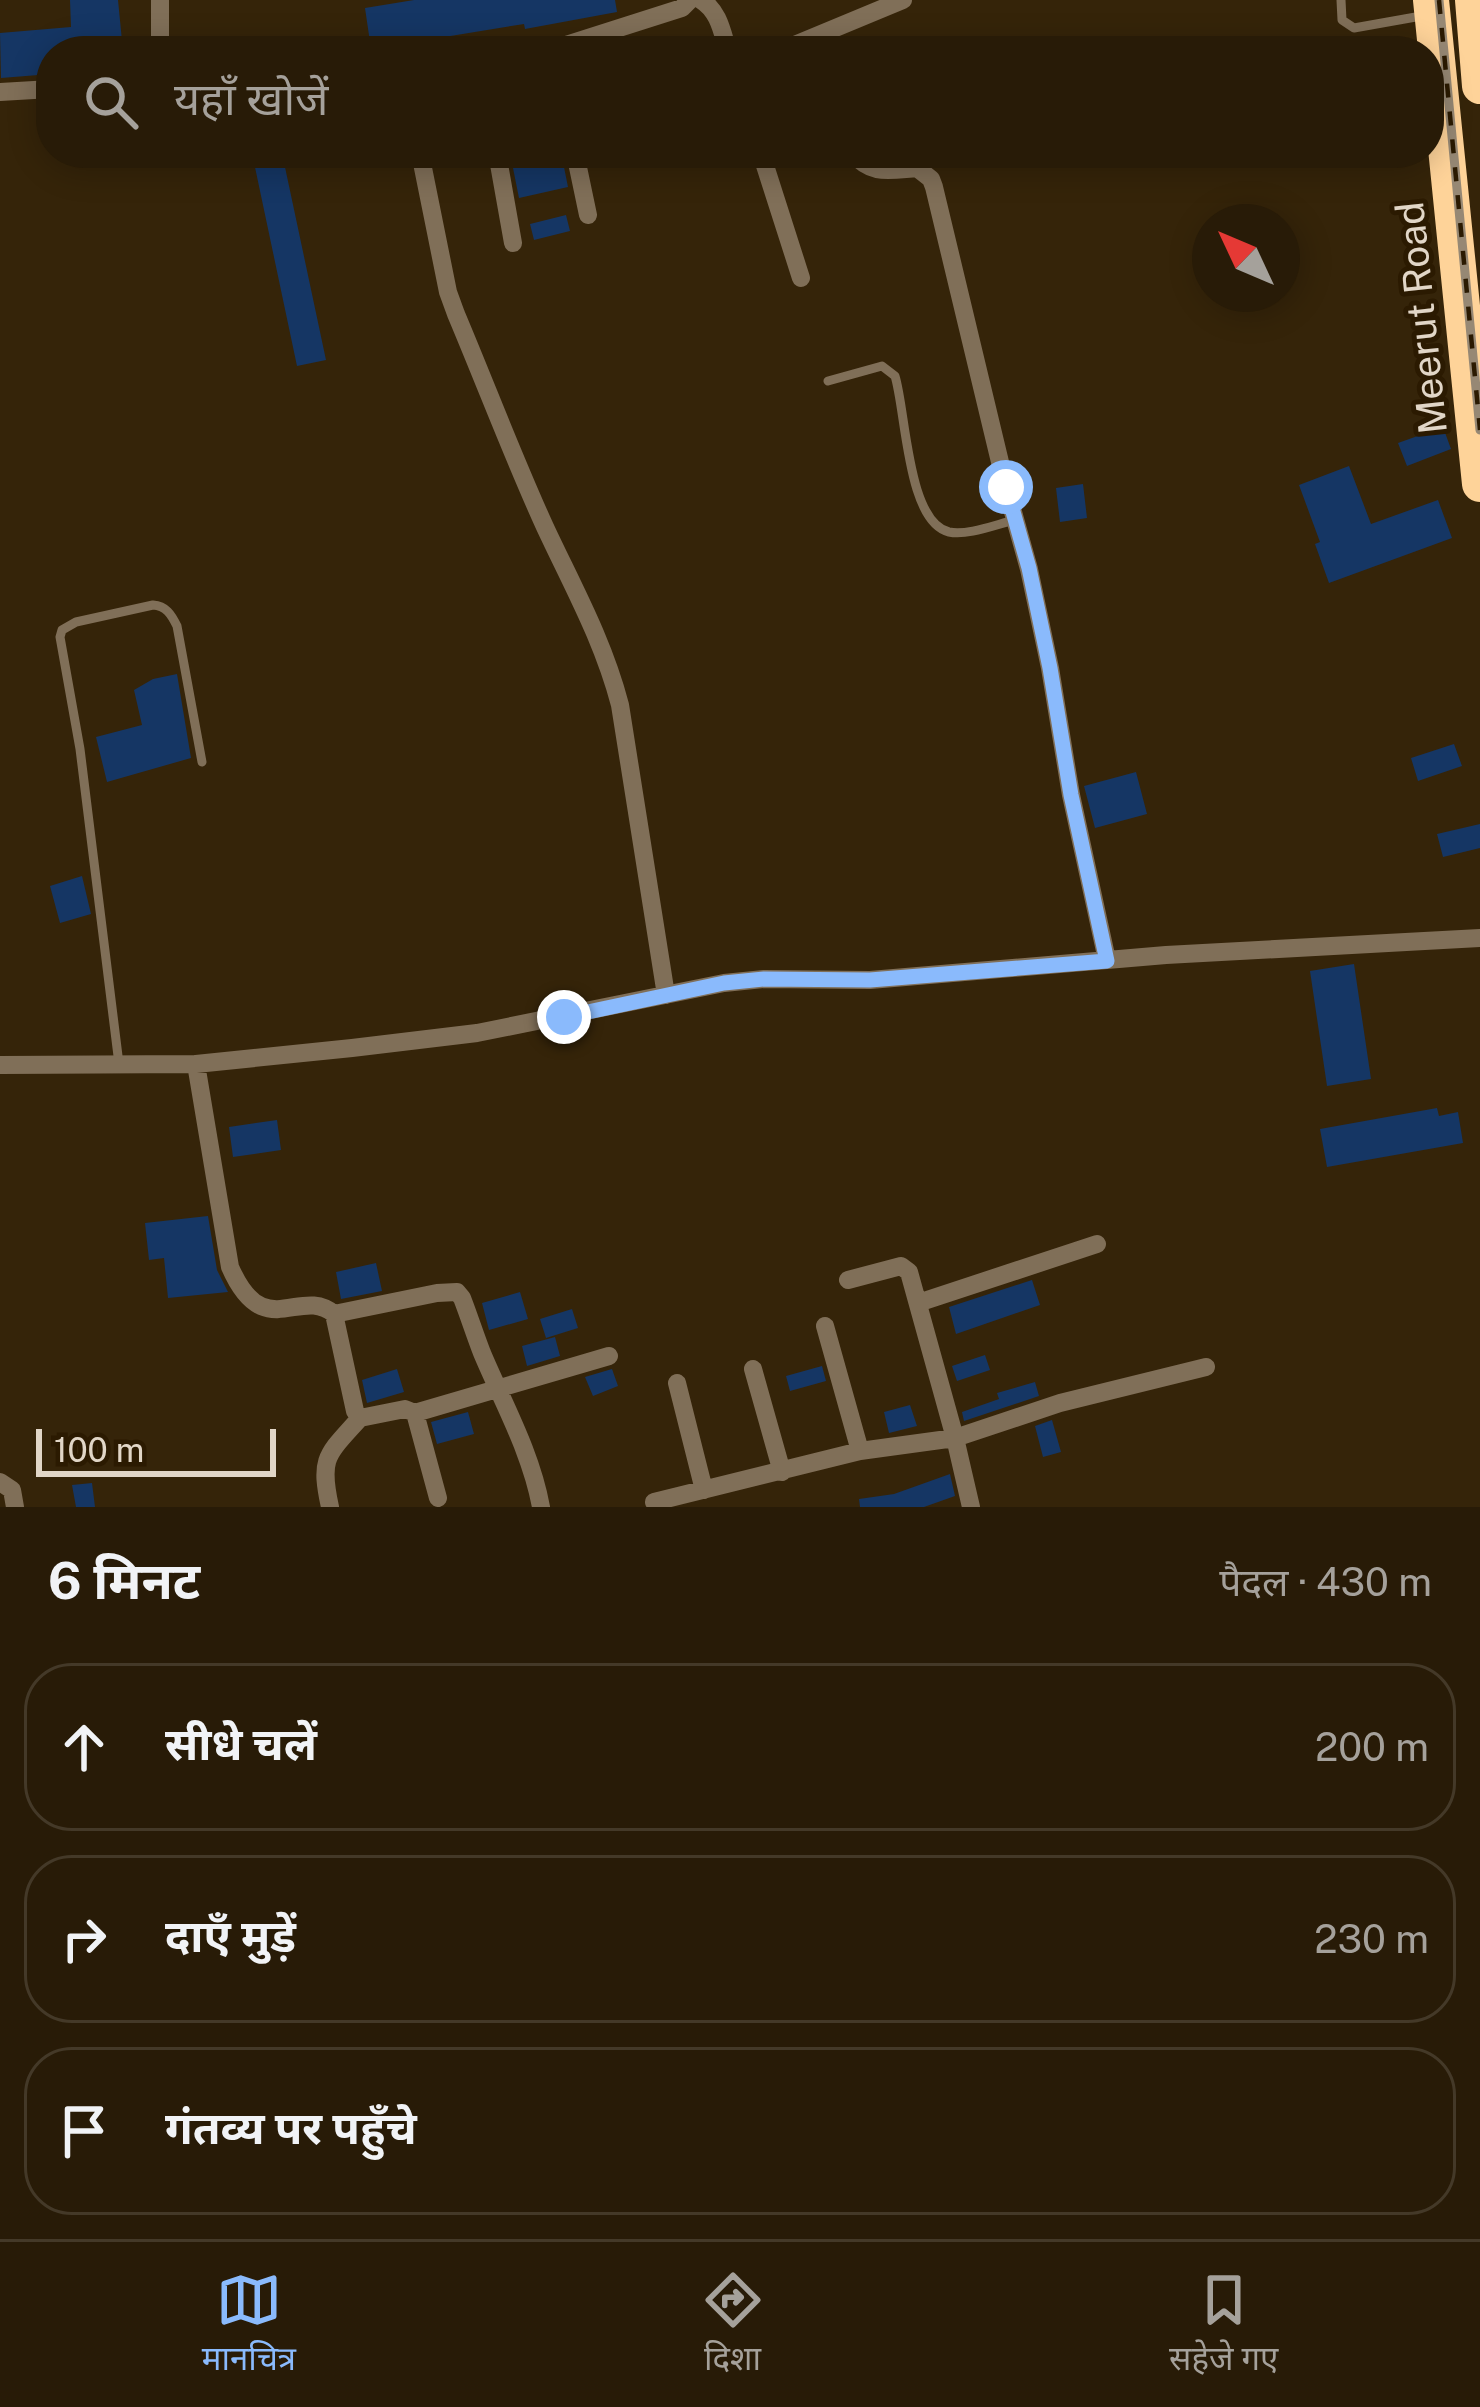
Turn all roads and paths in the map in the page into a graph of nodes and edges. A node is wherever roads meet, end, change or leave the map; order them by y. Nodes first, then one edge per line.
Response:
1 (160, 0) edge
2 (690, 0) edge
3 (701, 0) edge
4 (903, 0) edge
5 (1341, 0) edge
6 (1472, 0) edge
7 (1431, 7) edge
8 (160, 36) edge
9 (595, 36) edge
10 (723, 36) edge
11 (833, 36) edge
12 (1480, 86) edge
13 (36, 90) edge
14 (0, 92) edge
15 (1444, 125) edge
16 (423, 168) edge
17 (500, 168) edge
18 (578, 168) edge
19 (766, 168) edge
20 (869, 168) edge
21 (917, 168) edge
22 (917, 168) edge
23 (588, 215) dead end
24 (513, 243) dead end
25 (801, 278) dead end
26 (828, 381) dead end
27 (1478, 432) edge
28 (1480, 484) edge
29 (1015, 520) junction
30 (202, 762) dead end
31 (1480, 938) edge
32 (1107, 961) junction
33 (666, 995) junction
34 (0, 1064) edge
35 (119, 1064) junction
36 (196, 1064) junction
37 (1096, 1244) dead end
38 (848, 1280) dead end
39 (918, 1303) junction
40 (334, 1314) junction
41 (825, 1326) dead end
42 (609, 1356) dead end
43 (1206, 1366) dead end
44 (753, 1369) dead end
45 (677, 1383) dead end
46 (500, 1387) junction
47 (416, 1414) junction
48 (360, 1418) junction
49 (955, 1438) junction
50 (860, 1451) junction
51 (782, 1472) junction
52 (0, 1482) edge
53 (704, 1490) junction
54 (438, 1498) dead end
55 (654, 1502) dead end
56 (15, 1507) edge
57 (330, 1507) edge
58 (541, 1507) edge
59 (971, 1507) edge

1 - 8 street
2 - 9 street
3 - 10 street
4 - 11 street
5 - 7 lane
6 - 12 highway
13 - 14 street
15 - 27 highway, Meerut Road
16 - 33 street
17 - 24 street
18 - 23 street
19 - 25 street
20 - 21 street
22 - 29 street
26 - 29 lane
27 - 28 highway, Meerut Road
29 - 32 street
30 - 35 lane
31 - 32 street
32 - 33 street
33 - 36 street
34 - 35 street
35 - 36 street
36 - 40 street
37 - 39 street
38 - 39 street
39 - 49 street
40 - 46 street
40 - 48 street
41 - 50 street
42 - 46 street
43 - 49 street
44 - 51 street
45 - 53 street
46 - 47 street
46 - 58 street
47 - 48 street
47 - 54 street
48 - 57 street
49 - 50 street
49 - 59 street
50 - 51 street
51 - 53 street
52 - 56 street
53 - 55 street

